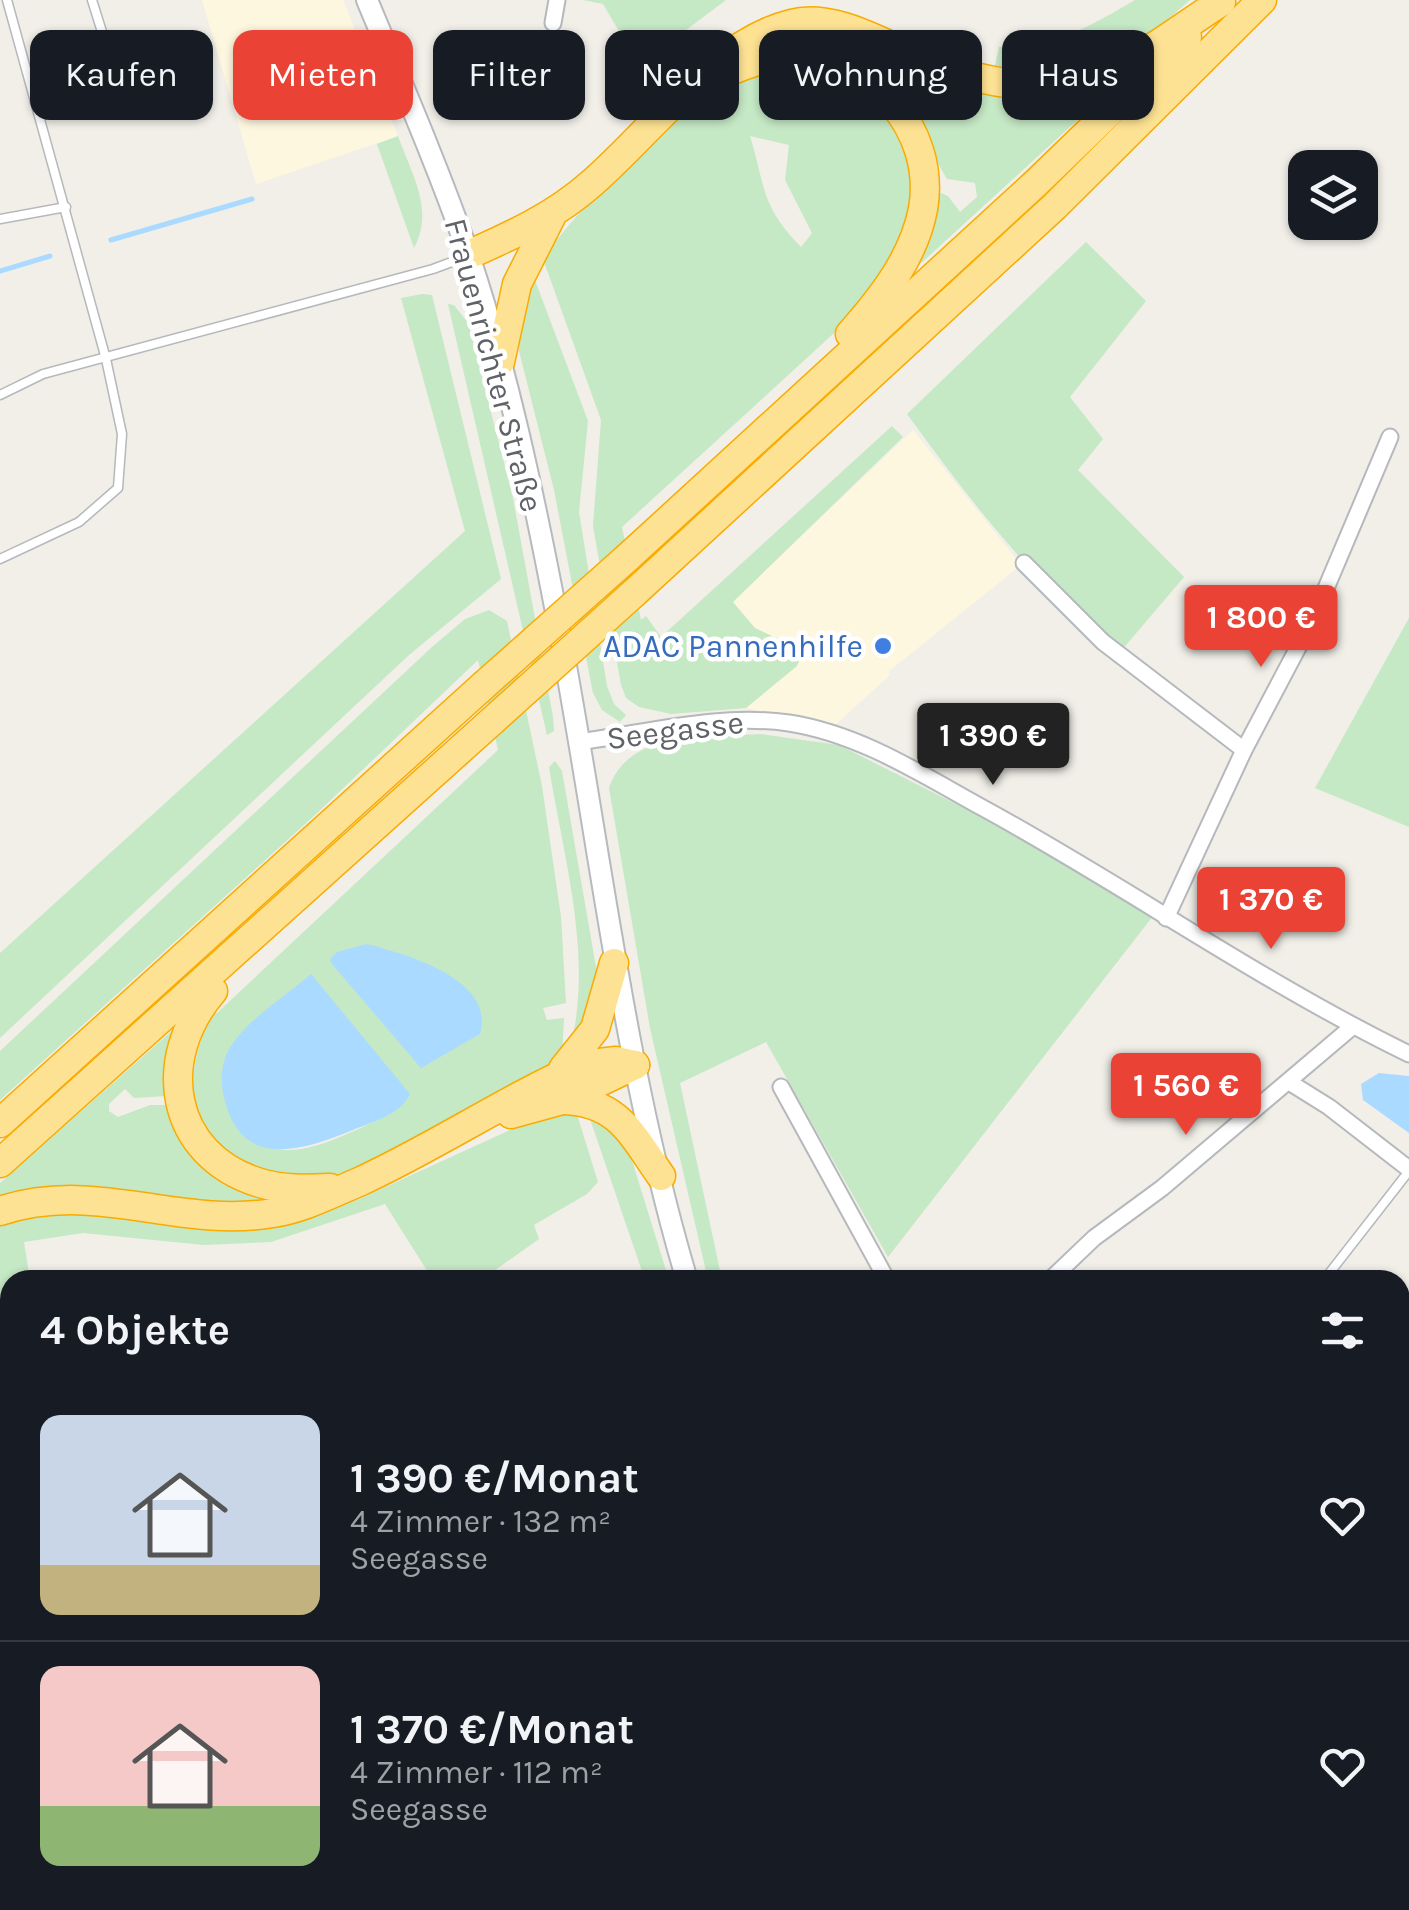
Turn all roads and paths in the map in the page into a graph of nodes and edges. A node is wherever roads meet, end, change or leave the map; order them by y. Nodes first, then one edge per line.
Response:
1 (7, 0) edge
2 (92, 0) edge
3 (367, 0) edge
4 (557, 0) edge
5 (1262, 0) edge
6 (1222, 1) edge
7 (553, 23) dead end
8 (101, 30) edge
9 (739, 45) edge
10 (739, 67) edge
11 (30, 84) edge
12 (40, 120) edge
13 (658, 120) edge
14 (66, 206) junction
15 (550, 217) junction
16 (0, 220) edge
17 (468, 255) junction
18 (106, 359) junction
19 (500, 362) junction
20 (0, 395) edge
21 (763, 432) junction
22 (1390, 437) dead end
23 (0, 559) edge
24 (1024, 563) dead end
25 (578, 742) junction
26 (1244, 750) junction
27 (292, 901) junction
28 (1166, 918) junction
29 (614, 963) junction
30 (1352, 1027) junction
31 (1409, 1054) edge
32 (635, 1065) junction
33 (1288, 1082) junction
34 (781, 1086) dead end
35 (556, 1089) junction
36 (0, 1123) edge
37 (0, 1163) edge
38 (1409, 1170) edge
39 (661, 1176) junction
40 (346, 1187) junction
41 (0, 1211) edge
42 (685, 1270) edge
43 (881, 1270) edge
44 (1060, 1270) edge
45 (1332, 1270) edge

1 - 11 lane
2 - 8 lane
3 - 17 main road, Frauenrichter Straße
4 - 7 street
5 - 27 highway, bridge
6 - 9 highway
6 - 21 highway
10 - 21 highway
12 - 14 lane
13 - 15 highway
14 - 16 lane
14 - 18 lane
15 - 17 highway
15 - 19 highway
17 - 18 lane
17 - 19 main road, Frauenrichter Straße
18 - 20 lane
18 - 23 lane
19 - 25 main road, Frauenrichter Straße
21 - 36 highway, bridge
22 - 26 street
24 - 26 street
25 - 28 street, Seegasse
25 - 29 main road, Frauenrichter Straße
26 - 28 street
27 - 37 highway
27 - 40 highway
28 - 30 street, Seegasse
29 - 32 main road, Frauenrichter Straße
29 - 35 highway
30 - 31 street, Seegasse
30 - 33 street
32 - 35 highway
32 - 39 main road, Frauenrichter Straße
33 - 38 street
33 - 44 street
34 - 43 street
35 - 39 highway
35 - 40 highway
38 - 45 lane
39 - 42 main road, Frauenrichter Straße
40 - 41 highway

